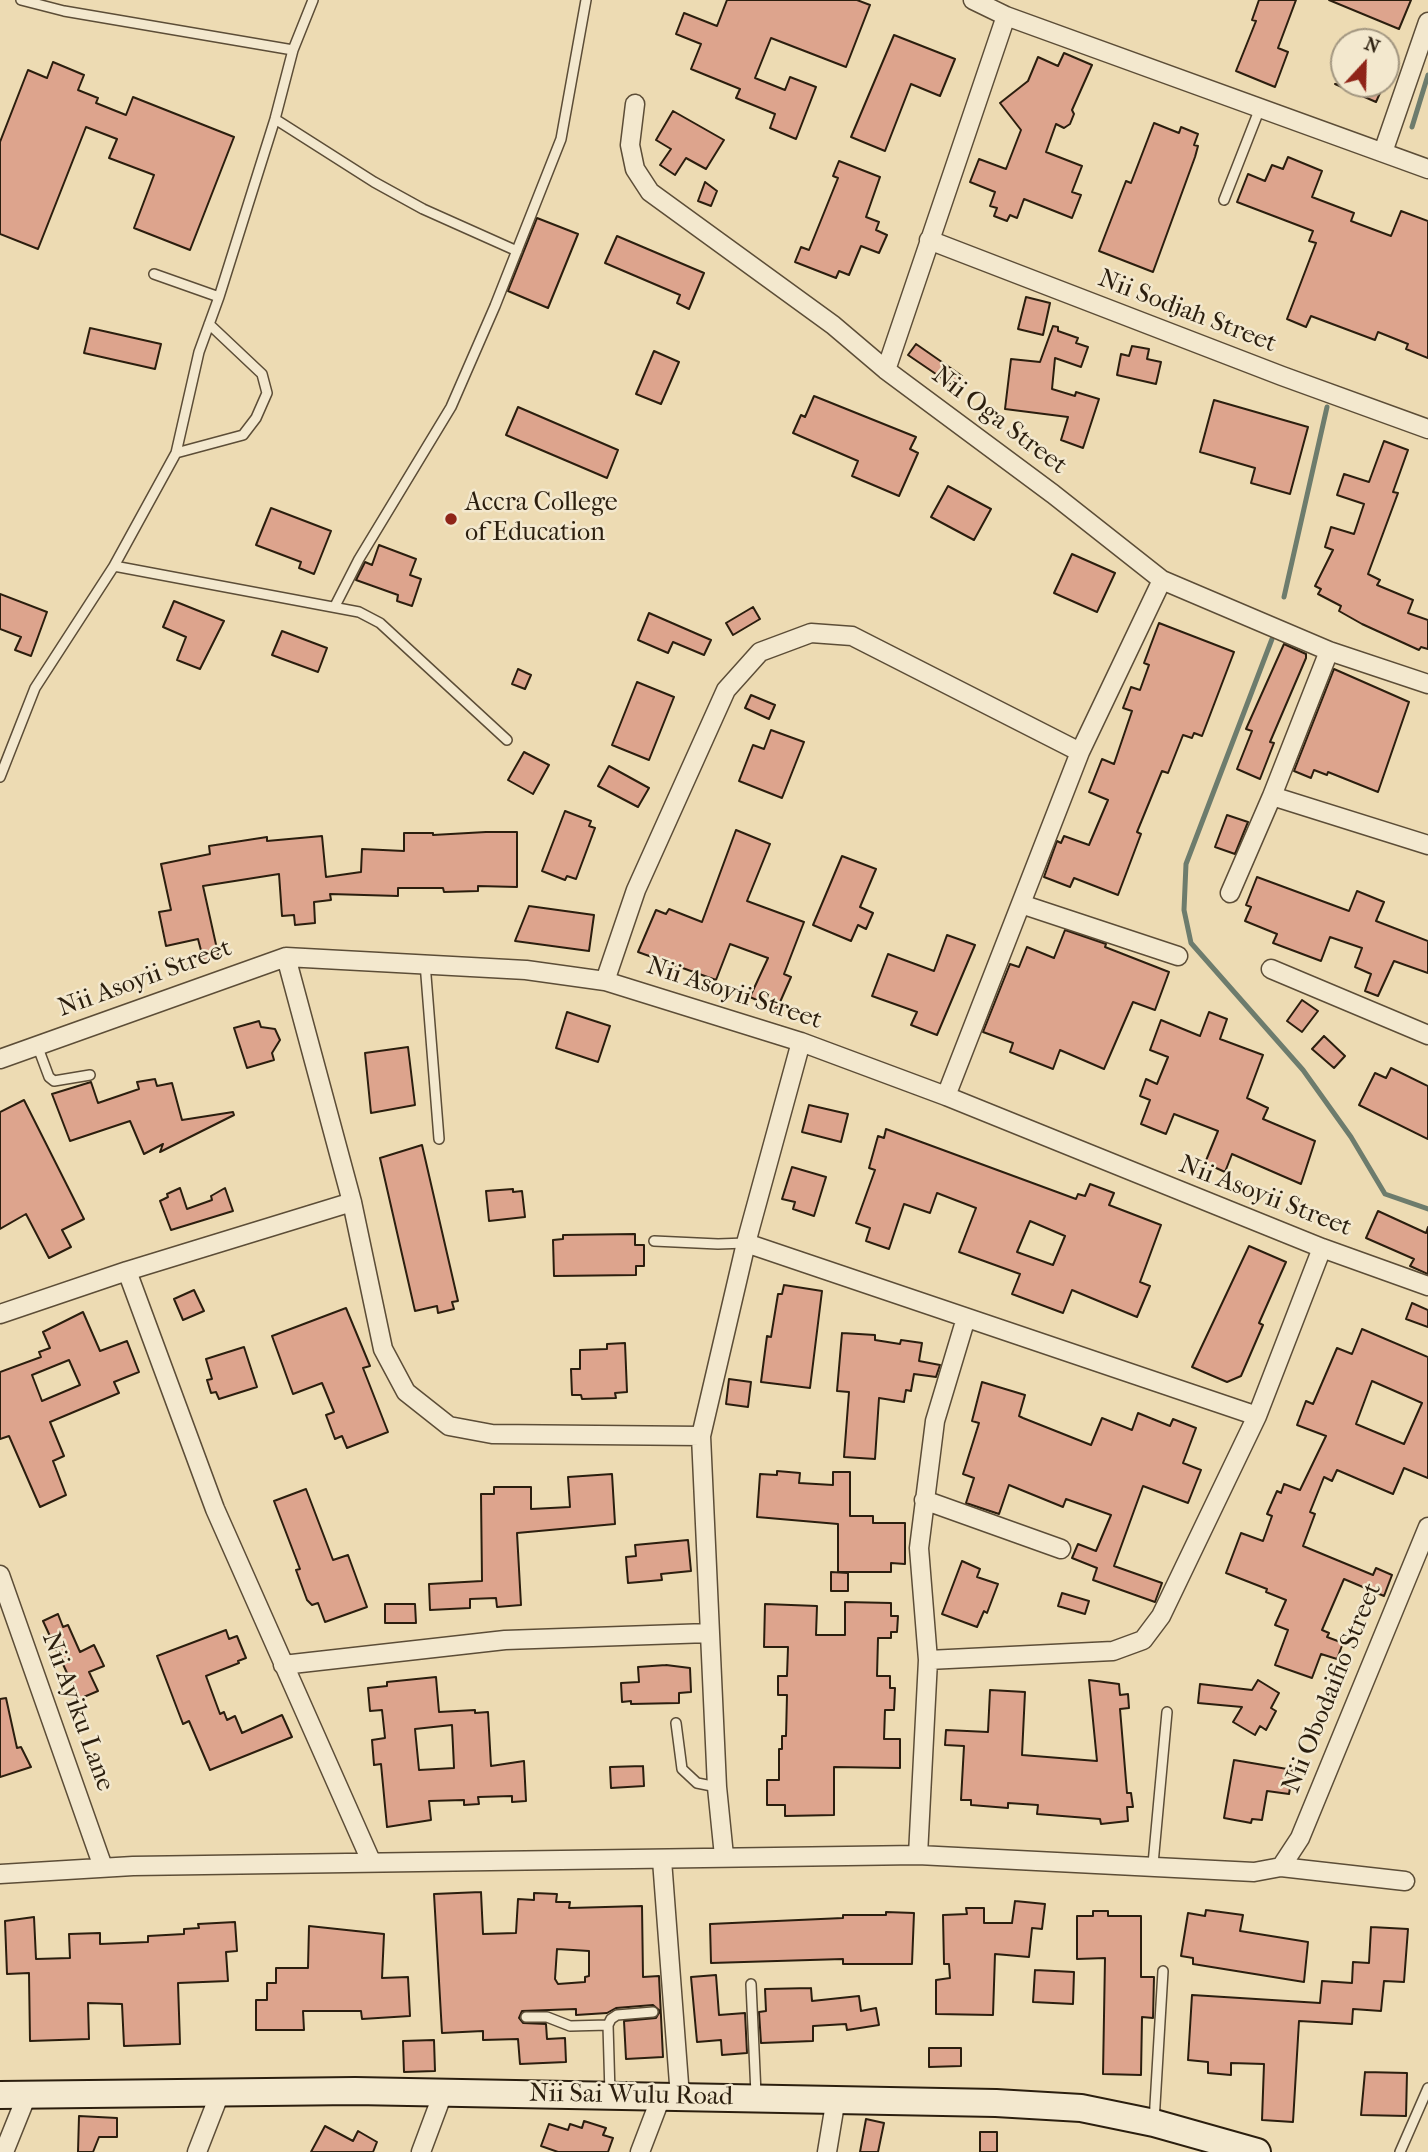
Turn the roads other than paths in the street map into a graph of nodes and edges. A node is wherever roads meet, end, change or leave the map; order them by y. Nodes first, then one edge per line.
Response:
1 (20, 0) edge
2 (313, 0) edge
3 (586, 0) edge
4 (973, 0) edge
5 (1006, 16) junction
6 (1428, 22) edge
7 (293, 50) junction
8 (635, 104) dead end
9 (1259, 108) junction
10 (275, 120) junction
11 (1382, 152) junction
12 (1428, 169) edge
13 (1224, 201) dead end
14 (929, 240) junction
15 (517, 251) junction
16 (154, 274) dead end
17 (219, 297) junction
18 (209, 324) junction
19 (886, 370) junction
20 (1428, 429) edge
21 (176, 453) junction
22 (114, 566) junction
23 (1162, 580) junction
24 (335, 606) junction
25 (1329, 651) junction
26 (1428, 684) edge
27 (507, 740) dead end
28 (1080, 752) junction
29 (0, 777) edge
30 (1272, 796) junction
31 (1428, 845) edge
32 (1230, 893) dead end
33 (1021, 904) junction
34 (1178, 956) dead end
35 (286, 957) junction
36 (425, 963) junction
37 (1270, 969) dead end
38 (605, 981) junction
39 (1428, 1035) edge
40 (801, 1042) junction
41 (37, 1045) junction
42 (0, 1059) edge
43 (90, 1075) dead end
44 (946, 1096) junction
45 (439, 1139) dead end
46 (352, 1202) junction
47 (654, 1241) dead end
48 (746, 1242) junction
49 (1322, 1248) junction
50 (127, 1270) junction
51 (1428, 1286) edge
52 (0, 1314) edge
53 (966, 1318) junction
54 (1257, 1416) junction
55 (701, 1436) junction
56 (924, 1500) junction
57 (1428, 1527) edge
58 (1061, 1549) dead end
59 (0, 1575) edge
60 (709, 1633) junction
61 (928, 1660) junction
62 (283, 1665) junction
63 (1167, 1712) dead end
64 (676, 1723) dead end
65 (717, 1787) junction
66 (918, 1855) junction
67 (724, 1856) junction
68 (662, 1860) junction
69 (371, 1861) junction
70 (1153, 1864) junction
71 (103, 1867) junction
72 (1281, 1867) junction
73 (0, 1874) edge
74 (1405, 1881) dead end
75 (1163, 1971) dead end
76 (751, 1984) dead end
77 (653, 2012) dead end
78 (526, 2017) dead end
79 (608, 2025) junction
80 (1428, 2088) edge
81 (220, 2093) junction
82 (443, 2093) junction
83 (0, 2095) edge
84 (27, 2095) junction
85 (610, 2096) junction
86 (670, 2097) junction
87 (756, 2098) junction
88 (836, 2098) junction
89 (1154, 2123) junction
90 (4, 2152) edge
91 (197, 2152) edge
92 (421, 2152) edge
93 (640, 2152) edge
94 (827, 2152) edge
95 (1256, 2152) edge
96 (1400, 2152) edge

1 - 7 lane
2 - 7 lane
3 - 15 lane
4 - 5 street
5 - 9 street
5 - 14 street
6 - 11 street
7 - 10 lane
8 - 19 street, Nii Oga Street
9 - 11 street
9 - 13 lane
10 - 15 lane
10 - 17 lane
11 - 12 street
14 - 19 street
14 - 20 street, Nii Sodjah Street
15 - 24 lane
16 - 17 lane
17 - 18 lane
18 - 21 lane
18 - 21 lane
19 - 23 street, Nii Oga Street
21 - 22 lane
22 - 24 lane
22 - 29 lane
23 - 25 street, Nii Oga Street
23 - 28 street
24 - 27 lane
25 - 26 street, Nii Oga Street
25 - 30 street
28 - 33 street
28 - 38 street
30 - 31 street
30 - 32 street
33 - 34 street
33 - 44 street
35 - 36 street, Nii Asoyii Street
35 - 41 street, Nii Asoyii Street
35 - 46 street
36 - 38 street, Nii Asoyii Street
36 - 45 lane
37 - 39 street
38 - 40 street, Nii Asoyii Street
40 - 44 street, Nii Asoyii Street
40 - 48 street
41 - 42 street, Nii Asoyii Street
41 - 43 lane
44 - 49 street, Nii Asoyii Street
46 - 50 street
46 - 55 street
47 - 48 lane
48 - 53 street
48 - 55 street
49 - 51 street, Nii Asoyii Street
49 - 54 street
50 - 52 street
50 - 62 street
53 - 54 street
53 - 56 street
54 - 61 street
55 - 60 street
56 - 58 street
56 - 61 street
57 - 72 street, Nii Obodaifio Street
59 - 71 street, Nii Ayiku Lane
60 - 62 street
60 - 65 street
61 - 66 street
62 - 69 street
63 - 70 lane
64 - 65 lane
65 - 67 street
66 - 67 street
66 - 70 street
67 - 68 street
68 - 69 street
68 - 86 street
69 - 71 street
70 - 72 street
71 - 73 street
72 - 74 street
75 - 89 lane
76 - 87 lane
77 - 79 lane
78 - 79 lane
79 - 85 lane
80 - 96 lane
81 - 82 street, Nii Sai Wulu Road
81 - 84 street, Nii Sai Wulu Road
81 - 91 street
82 - 85 street, Nii Sai Wulu Road
82 - 92 street
83 - 84 street, Nii Sai Wulu Road
84 - 90 street
85 - 86 street, Nii Sai Wulu Road
86 - 87 street, Nii Sai Wulu Road
86 - 93 street
87 - 88 street, Nii Sai Wulu Road
88 - 89 street, Nii Sai Wulu Road
88 - 94 street
89 - 95 street, Nii Sai Wulu Road

